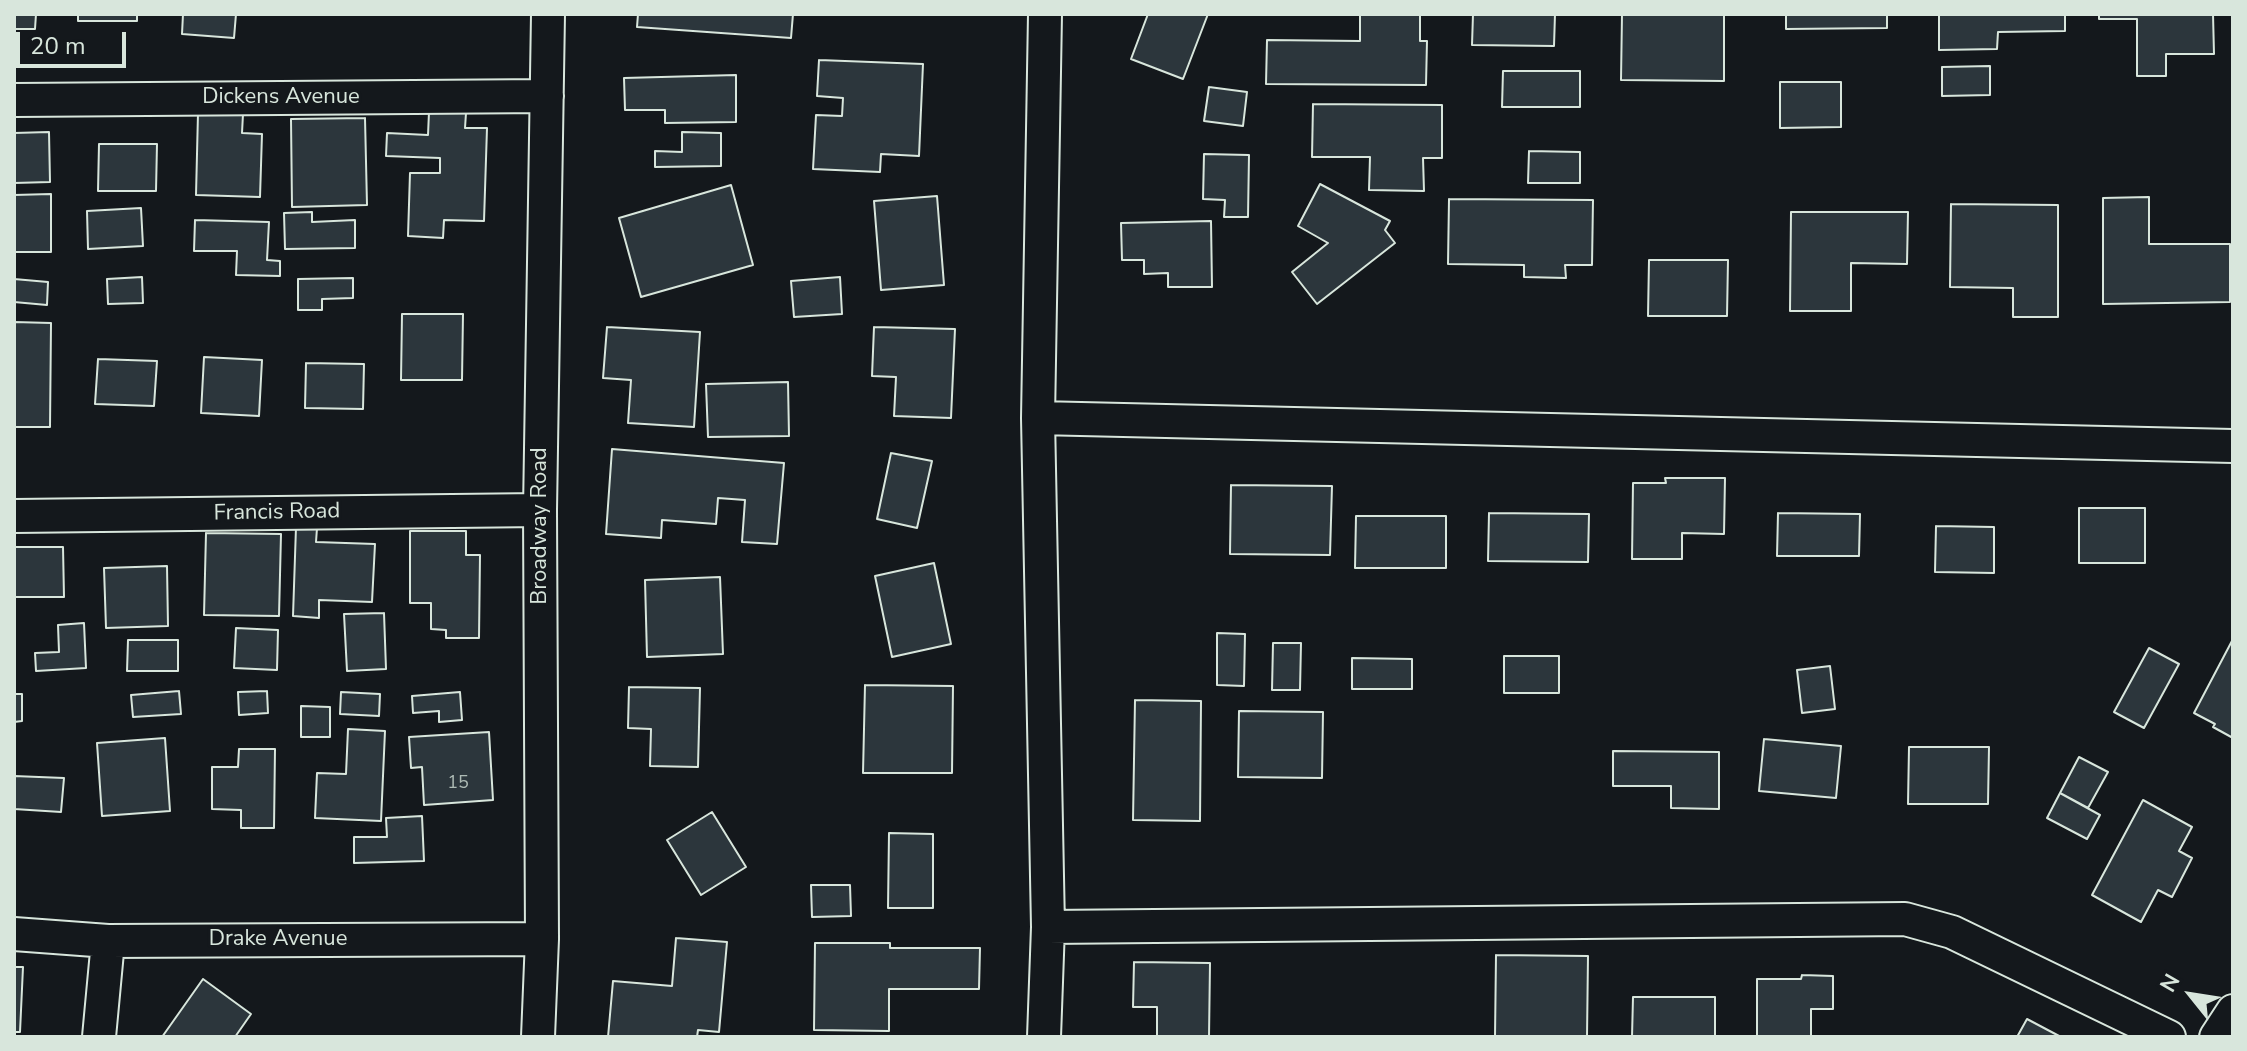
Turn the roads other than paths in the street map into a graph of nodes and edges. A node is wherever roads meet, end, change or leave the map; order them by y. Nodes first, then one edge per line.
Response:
1 (548, 14) edge
2 (1045, 14) edge
3 (547, 96) junction
4 (14, 100) edge
5 (1038, 418) junction
6 (2233, 446) edge
7 (540, 510) junction
8 (14, 516) edge
9 (1048, 927) junction
10 (14, 934) edge
11 (542, 939) junction
12 (108, 941) junction
13 (2233, 1011) edge
14 (99, 1037) edge
15 (538, 1037) edge
16 (1044, 1037) edge
17 (2169, 1037) edge
18 (2216, 1037) edge

1 - 3 street, Broadway Road
2 - 5 street
3 - 4 street, Dickens Avenue
3 - 7 street, Broadway Road
5 - 6 street
5 - 9 street
7 - 8 street, Francis Road
7 - 11 street, Broadway Road
9 - 16 street
9 - 17 street
10 - 12 street, Drake Avenue
11 - 12 street, Drake Avenue
11 - 15 street, Broadway Road
12 - 14 street
13 - 18 street

